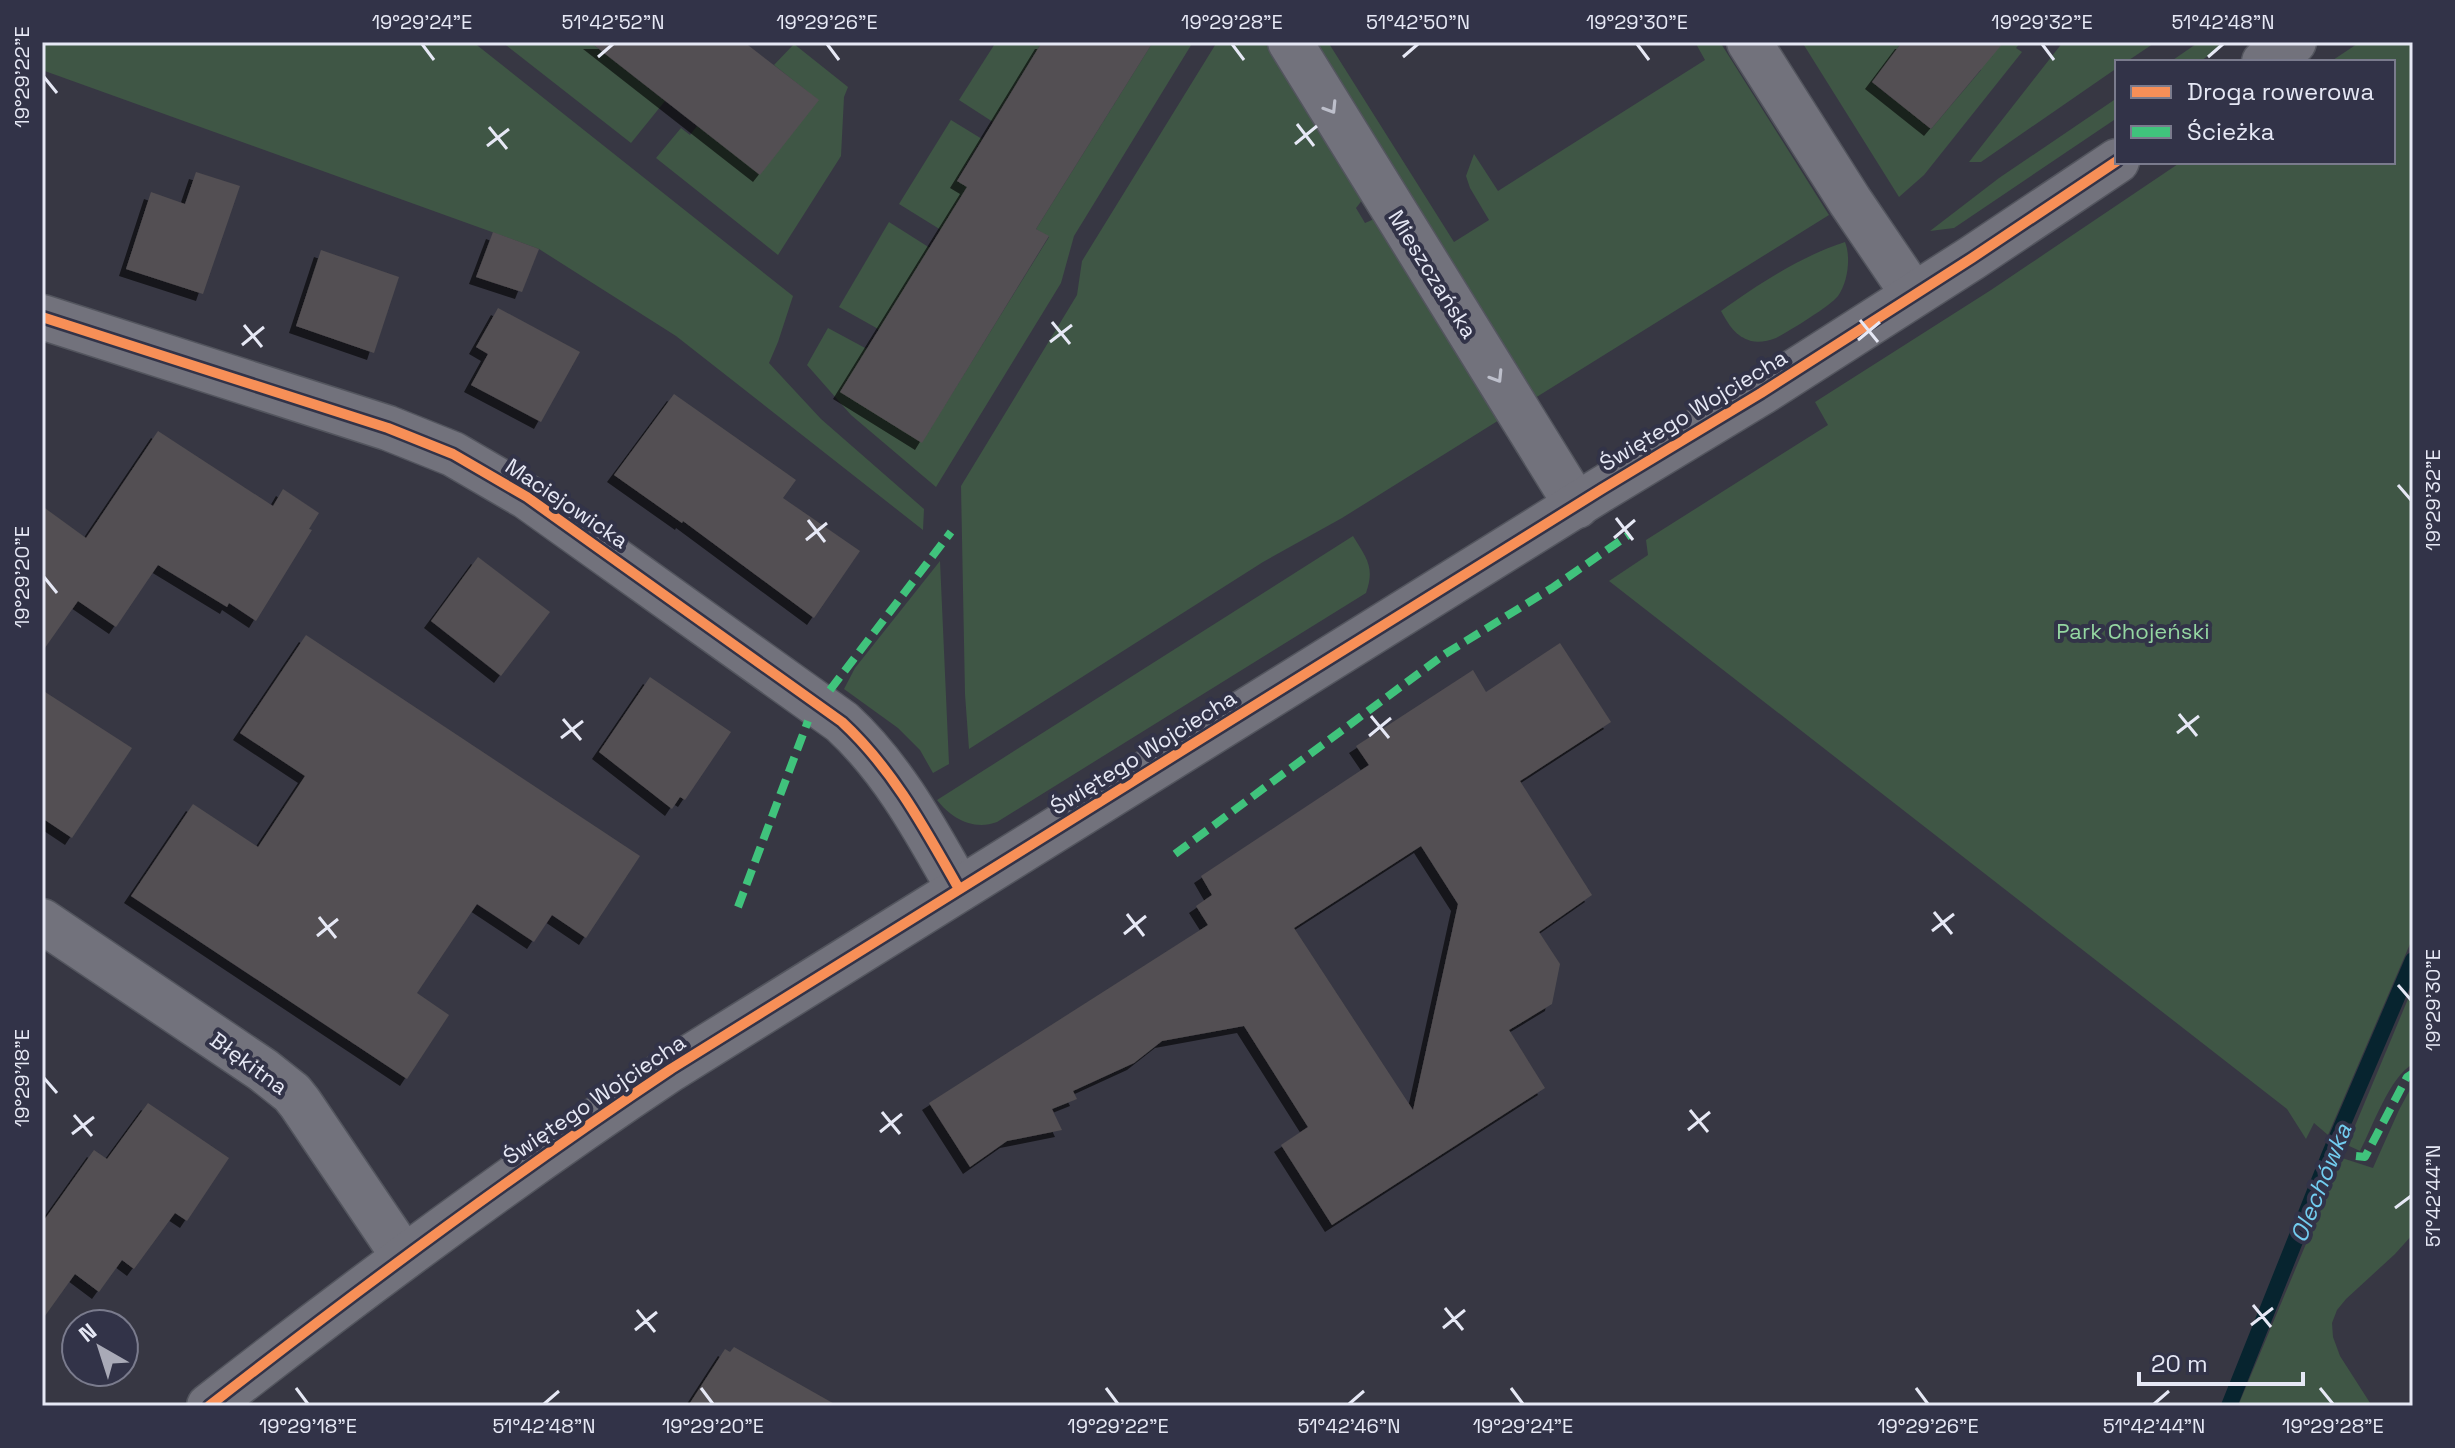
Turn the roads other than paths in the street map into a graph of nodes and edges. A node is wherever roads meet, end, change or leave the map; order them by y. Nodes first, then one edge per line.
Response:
1 (1290, 42) edge
2 (1749, 42) edge
3 (2294, 42) edge
4 (2267, 60) edge
5 (2115, 162) edge
6 (1913, 294) junction
7 (42, 317) edge
8 (1577, 506) junction
9 (959, 889) junction
10 (42, 921) edge
11 (404, 1257) junction
12 (209, 1406) edge

1 -> 8 street, Mieszczańska
2 - 6 street
3 - 4 street
5 - 6 street, Świętego Wojciecha
6 - 8 street, Świętego Wojciecha
7 - 9 street, Maciejowicka
8 - 9 street, Świętego Wojciecha
9 - 11 street, Świętego Wojciecha
10 - 11 street, Błękitna
11 - 12 street, Świętego Wojciecha

